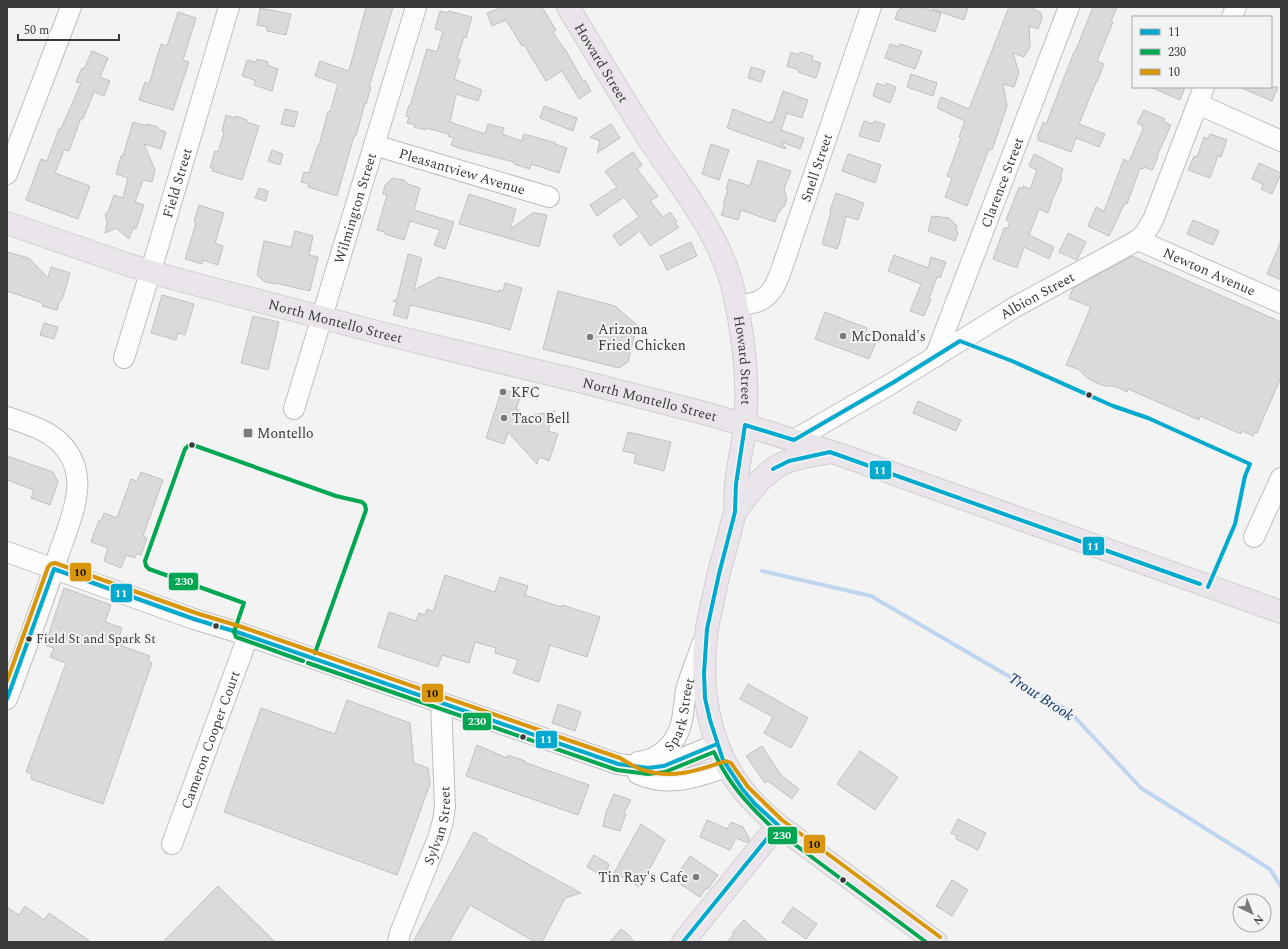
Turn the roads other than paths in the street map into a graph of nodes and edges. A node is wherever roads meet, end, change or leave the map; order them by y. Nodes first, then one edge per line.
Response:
1 (70, 7) edge
2 (229, 7) edge
3 (416, 7) edge
4 (568, 7) edge
5 (871, 7) edge
6 (1069, 7) edge
7 (1201, 96) edge
8 (1281, 141) edge
9 (374, 145) junction
10 (7, 174) edge
11 (549, 197) dead end
12 (7, 223) edge
13 (1138, 240) junction
14 (150, 272) junction
15 (1281, 303) edge
16 (737, 305) junction
17 (322, 317) junction
18 (935, 357) junction
19 (124, 358) dead end
20 (294, 409) dead end
21 (7, 417) edge
22 (745, 425) junction
23 (794, 440) junction
24 (830, 452) junction
25 (1281, 478) edge
26 (735, 512) junction
27 (1254, 537) dead end
28 (7, 552) edge
29 (54, 569) junction
30 (1281, 612) edge
31 (707, 629) junction
32 (248, 636) junction
33 (7, 700) edge
34 (441, 703) junction
35 (717, 744) junction
36 (618, 764) junction
37 (727, 767) junction
38 (778, 825) junction
39 (172, 844) dead end
40 (398, 942) edge
41 (683, 942) edge
42 (936, 942) edge

1 - 10 street
2 - 14 street, Field Street
3 - 9 street, Wilmington Street
4 - 16 main road, Howard Street
5 - 16 street, Snell Street
6 - 18 street, Clarence Street
7 - 8 street
7 - 13 street, Albion Street
9 - 11 street, Pleasantview Avenue
9 - 17 street, Wilmington Street
12 - 14 main road, North Montello Street
13 - 15 street, Newton Avenue
13 - 18 street, Albion Street
14 - 17 main road, North Montello Street
14 - 19 street, Field Street
16 - 22 main road, Howard Street
17 - 20 street, Wilmington Street
17 - 22 main road, North Montello Street
18 - 23 street, Albion Street
21 - 29 street
22 - 23 main road, North Montello Street
22 - 26 main road, Howard Street
23 - 24 main road, North Montello Street
24 - 26 main road
24 - 30 main road, North Montello Street
25 - 27 street
26 - 31 main road, Howard Street
28 - 29 street, Spark Street
29 - 32 street, Spark Street
29 - 33 street
31 - 35 main road, Howard Street
31 - 36 street, Spark Street
32 - 34 street, Spark Street
32 - 39 street, Cameron Cooper Court
34 - 36 street, Spark Street
34 - 40 street, Sylvan Street
35 - 36 street, Spark Street
35 - 37 main road, Howard Street
36 - 37 street, Spark Street
37 - 38 main road, Howard Street
38 - 41 main road
38 - 42 main road, Howard Street

